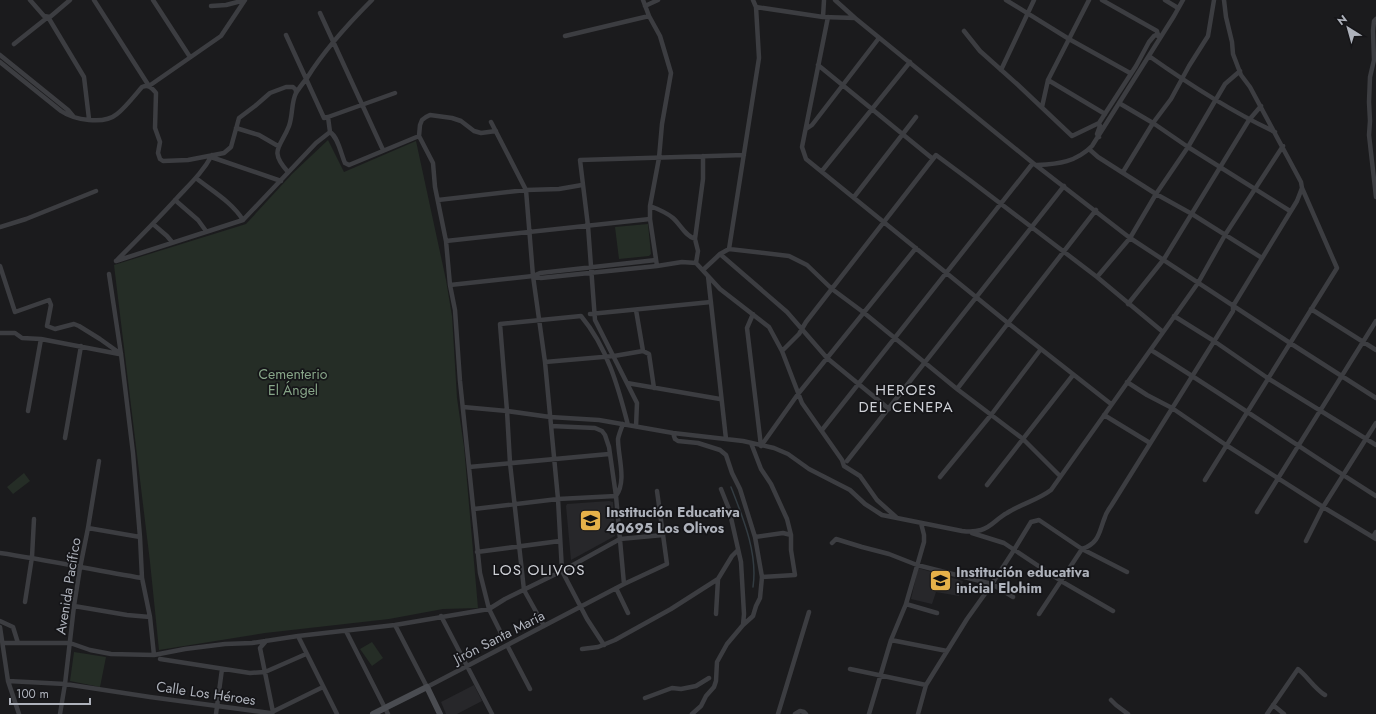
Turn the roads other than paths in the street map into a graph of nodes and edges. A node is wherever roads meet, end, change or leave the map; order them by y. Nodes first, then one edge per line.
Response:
1 (30, 0) edge
2 (70, 0) edge
3 (94, 0) edge
4 (153, 0) edge
5 (245, 0) edge
6 (372, 0) edge
7 (643, 0) edge
8 (658, 0) edge
9 (754, 0) edge
10 (824, 0) edge
11 (835, 0) edge
12 (1006, 0) edge
13 (1034, 0) edge
14 (1089, 0) edge
15 (1102, 0) edge
16 (1165, 0) edge
17 (1183, 0) edge
18 (1214, 0) edge
19 (1224, 0) edge
20 (211, 6) dead end
21 (645, 6) junction
22 (756, 7) junction
23 (1178, 8) junction
24 (320, 13) dead end
25 (1027, 13) junction
26 (649, 16) junction
27 (48, 17) junction
28 (825, 17) junction
29 (855, 18) junction
30 (1376, 19) edge
31 (964, 31) dead end
32 (1158, 34) junction
33 (286, 35) dead end
34 (565, 36) dead end
35 (879, 38) junction
36 (1069, 39) junction
37 (333, 42) junction
38 (1158, 42) junction
39 (14, 44) dead end
40 (0, 55) edge
41 (1149, 56) junction
42 (190, 58) junction
43 (0, 62) edge
44 (910, 62) junction
45 (818, 65) junction
46 (1136, 66) junction
47 (1141, 69) junction
48 (1001, 70) junction
49 (1240, 71) junction
50 (1130, 73) junction
51 (306, 79) junction
52 (1182, 79) junction
53 (1048, 80) junction
54 (843, 85) junction
55 (149, 86) junction
56 (296, 93) junction
57 (395, 93) dead end
58 (1215, 101) junction
59 (1119, 103) junction
60 (362, 105) junction
61 (1261, 106) junction
62 (1042, 107) junction
63 (872, 109) junction
64 (1104, 114) junction
65 (73, 116) junction
66 (328, 117) junction
67 (916, 118) dead end
68 (89, 119) junction
69 (1249, 120) junction
70 (491, 122) dead end
71 (1099, 123) junction
72 (1154, 123) junction
73 (236, 128) junction
74 (806, 129) junction
75 (496, 131) junction
76 (330, 132) junction
77 (1275, 132) junction
78 (903, 134) junction
79 (420, 136) junction
80 (1099, 137) junction
81 (278, 146) junction
82 (1282, 146) junction
83 (1188, 147) junction
84 (1089, 149) junction
85 (383, 150) junction
86 (744, 155) junction
87 (212, 156) junction
88 (703, 156) junction
89 (659, 158) junction
90 (933, 159) junction
91 (1035, 164) junction
92 (1220, 168) junction
93 (822, 171) junction
94 (288, 172) junction
95 (1123, 172) junction
96 (196, 178) junction
97 (281, 181) junction
98 (582, 185) junction
99 (1064, 186) junction
100 (1302, 188) junction
101 (1254, 189) junction
102 (526, 190) junction
103 (96, 191) dead end
104 (1156, 194) junction
105 (1376, 197) edge
106 (854, 198) junction
107 (175, 200) junction
108 (438, 200) junction
109 (1001, 204) junction
110 (650, 206) junction
111 (1096, 210) junction
112 (1290, 211) junction
113 (1192, 214) junction
114 (650, 219) junction
115 (243, 220) junction
116 (884, 222) junction
117 (153, 224) junction
118 (588, 226) junction
119 (0, 227) edge
120 (1032, 227) junction
121 (206, 231) junction
122 (530, 231) junction
123 (1225, 235) junction
124 (1130, 238) junction
125 (695, 239) junction
126 (446, 241) junction
127 (172, 242) junction
128 (916, 248) junction
129 (729, 249) junction
130 (1064, 252) junction
131 (720, 254) junction
132 (1262, 258) junction
133 (1164, 259) junction
134 (656, 260) junction
135 (696, 263) junction
136 (0, 266) edge
137 (591, 266) junction
138 (657, 266) junction
139 (703, 270) junction
140 (591, 273) junction
141 (946, 273) junction
142 (109, 274) dead end
143 (533, 276) junction
144 (708, 276) junction
145 (1097, 277) junction
146 (1198, 283) junction
147 (450, 285) junction
148 (832, 289) junction
149 (976, 297) junction
150 (711, 302) junction
151 (1128, 304) junction
152 (1233, 306) junction
153 (1311, 309) junction
154 (636, 310) junction
155 (863, 312) junction
156 (592, 313) junction
157 (753, 314) junction
158 (1174, 316) junction
159 (538, 320) junction
160 (1376, 321) edge
161 (1008, 323) junction
162 (802, 328) junction
163 (1163, 332) junction
164 (0, 333) edge
165 (0, 336) edge
166 (41, 339) junction
167 (894, 339) junction
168 (1214, 341) junction
169 (1363, 342) junction
170 (1290, 344) junction
171 (81, 346) junction
172 (1041, 349) junction
173 (782, 350) junction
174 (1151, 350) junction
175 (1376, 350) edge
176 (643, 351) junction
177 (121, 354) junction
178 (607, 356) junction
179 (614, 356) junction
180 (827, 358) junction
181 (545, 362) junction
182 (925, 364) junction
183 (1074, 375) junction
184 (1192, 376) junction
185 (1342, 376) junction
186 (1269, 378) junction
187 (1127, 382) junction
188 (627, 383) junction
189 (858, 384) junction
190 (654, 388) junction
191 (957, 389) junction
192 (798, 394) junction
193 (1376, 398) edge
194 (720, 399) junction
195 (1111, 404) junction
196 (463, 407) junction
197 (1172, 408) junction
198 (889, 409) junction
199 (28, 410) dead end
200 (507, 411) junction
201 (1247, 411) junction
202 (1321, 411) junction
203 (1104, 415) junction
204 (991, 416) junction
205 (550, 417) junction
206 (1376, 423) edge
207 (625, 424) junction
208 (551, 426) junction
209 (635, 426) junction
210 (822, 430) junction
211 (673, 434) junction
212 (65, 438) dead end
213 (726, 439) junction
214 (1023, 439) junction
215 (1366, 439) junction
216 (751, 443) junction
217 (1150, 443) junction
218 (1226, 445) junction
219 (1376, 445) edge
220 (761, 446) junction
221 (1299, 446) junction
222 (609, 454) junction
223 (554, 460) junction
224 (99, 461) dead end
225 (847, 462) dead end
226 (510, 464) junction
227 (469, 468) junction
228 (1344, 475) junction
229 (1060, 476) junction
230 (940, 477) dead end
231 (1279, 478) junction
232 (1204, 480) dead end
233 (987, 485) dead end
234 (721, 488) dead end
235 (657, 491) dead end
236 (616, 496) junction
237 (1376, 496) edge
238 (558, 499) junction
239 (515, 505) junction
240 (1323, 507) junction
241 (474, 509) junction
242 (1257, 512) dead end
243 (34, 519) dead end
244 (897, 519) junction
245 (921, 522) junction
246 (88, 528) junction
247 (970, 532) junction
248 (1376, 532) edge
249 (663, 535) junction
250 (791, 535) junction
251 (140, 537) junction
252 (754, 537) junction
253 (1374, 538) edge
254 (620, 539) junction
255 (560, 541) junction
256 (1306, 541) dead end
257 (832, 542) dead end
258 (519, 546) junction
259 (1082, 549) junction
260 (738, 550) junction
261 (1014, 550) junction
262 (477, 552) junction
263 (0, 553) edge
264 (32, 558) junction
265 (917, 565) junction
266 (80, 568) junction
267 (562, 571) junction
268 (1127, 572) dead end
269 (762, 577) junction
270 (142, 578) junction
271 (718, 579) junction
272 (1061, 581) junction
273 (624, 584) junction
274 (992, 584) junction
275 (616, 588) junction
276 (524, 590) junction
277 (1013, 597) dead end
278 (25, 602) dead end
279 (906, 604) junction
280 (74, 606) junction
281 (581, 606) junction
282 (489, 609) junction
283 (1113, 611) dead end
284 (809, 612) dead end
285 (628, 613) dead end
286 (937, 613) dead end
287 (716, 614) dead end
288 (1039, 614) dead end
289 (441, 616) junction
290 (150, 618) junction
291 (0, 621) edge
292 (395, 625) junction
293 (743, 625) junction
294 (544, 626) junction
295 (0, 627) edge
296 (346, 631) junction
297 (501, 633) dead end
298 (298, 636) junction
299 (891, 640) junction
300 (266, 641) junction
301 (3, 643) junction
302 (18, 643) junction
303 (70, 643) junction
304 (507, 645) junction
305 (604, 645) junction
306 (582, 648) dead end
307 (947, 651) junction
308 (306, 654) junction
309 (154, 655) junction
310 (160, 659) dead end
311 (467, 666) junction
312 (222, 669) junction
313 (850, 669) dead end
314 (265, 672) junction
315 (880, 676) junction
316 (709, 678) dead end
317 (8, 681) junction
318 (65, 684) junction
319 (926, 685) junction
320 (323, 687) junction
321 (427, 687) junction
322 (530, 689) dead end
323 (1325, 695) dead end
324 (645, 698) dead end
325 (1111, 700) dead end
326 (1272, 705) junction
327 (218, 706) junction
328 (386, 711) edge
329 (273, 712) edge
330 (19, 714) edge
331 (60, 714) edge
332 (216, 714) edge
333 (337, 714) edge
334 (373, 714) edge
335 (440, 714) edge
336 (492, 714) edge
337 (692, 714) edge
338 (778, 714) edge
339 (795, 714) edge
340 (806, 714) edge
341 (869, 714) edge
342 (918, 714) edge
343 (1128, 714) edge
344 (1267, 714) edge
345 (1284, 714) edge

1 - 27 street
2 - 27 street
3 - 55 street
4 - 42 street
5 - 20 street
5 - 42 street
6 - 37 street
7 - 21 street
8 - 21 street
9 - 22 street
10 - 28 street
11 - 29 street
12 - 25 street
13 - 25 street
14 - 36 street
15 - 32 street
16 - 23 street
17 - 23 street
18 - 52 street
19 - 49 street
21 - 26 street
22 - 28 street
22 - 86 street
23 - 38 street
24 - 37 street
25 - 36 street
25 - 48 street
26 - 34 street
26 - 89 street
27 - 39 street
27 - 68 street
28 - 29 street
28 - 45 street
29 - 35 street
30 - 105 street
31 - 48 street
32 - 38 street
32 - 46 street
33 - 51 street
35 - 44 street
35 - 54 street
36 - 50 street
36 - 53 street
37 - 51 street
37 - 60 street
38 - 41 street
40 - 65 street
41 - 47 street
41 - 52 street
42 - 55 street
43 - 65 street
44 - 63 street
44 - 91 street
45 - 54 street
45 - 74 street
46 - 47 street
46 - 50 street
47 - 59 street
48 - 62 street
49 - 58 street
49 - 61 street
50 - 64 street
51 - 56 street
51 - 66 street
52 - 58 street
52 - 72 street
53 - 62 street
53 - 64 street
54 - 63 street
54 - 74 street
55 - 68 street
55 - 87 street
56 - 73 street
56 - 81 street
57 - 60 street
58 - 69 street
58 - 83 street
59 - 72 street
59 - 80 street
60 - 66 street
60 - 85 street
61 - 69 street
61 - 77 street
62 - 71 street
63 - 78 street
63 - 93 street
64 - 71 street
65 - 68 street
66 - 76 street
67 - 78 street
69 - 77 street
69 - 92 street
70 - 75 street
71 - 80 street
72 - 83 street
72 - 95 street
73 - 81 street
73 - 87 street
74 - 93 street
75 - 79 street
75 - 102 street
76 - 85 street
76 - 94 street
77 - 82 street
78 - 90 street
78 - 106 street
79 - 85 street
79 - 108 street
80 - 84 street
81 - 94 street
82 - 100 street
82 - 101 street
83 - 92 street
83 - 104 street
84 - 91 street
84 - 95 street
86 - 88 street
86 - 129 street
87 - 96 street
87 - 97 street
88 - 89 street
88 - 125 street
89 - 98 street
89 - 110 street
90 - 109 street
90 - 116 street
91 - 99 street
91 - 109 street
92 - 101 street
92 - 113 street
93 - 106 street
94 - 97 street
95 - 104 street
96 - 107 street
96 - 115 street
97 - 115 street
98 - 102 street
98 - 118 street
99 - 111 street
99 - 120 street
100 - 112 street
100 - 153 street
101 - 112 street
101 - 123 street
102 - 108 street
102 - 122 street
103 - 119 street
104 - 113 street
104 - 124 street
106 - 116 street
107 - 117 street
107 - 121 street
108 - 126 street
109 - 120 street
109 - 141 street
110 - 114 street
110 - 125 street
111 - 124 street
111 - 130 street
112 - 132 street
113 - 123 street
113 - 133 street
114 - 118 street
114 - 134 street
115 - 121 street
116 - 128 street
116 - 148 street
117 - 127 street
117 - 127 street
118 - 122 street
118 - 137 street
120 - 130 street
120 - 149 street
121 - 127 street
122 - 126 street
122 - 143 street
123 - 132 street
123 - 146 street
124 - 133 street
124 - 145 street
125 - 135 street
126 - 147 street
128 - 141 street
128 - 155 street
129 - 131 street
129 - 148 street
130 - 145 street
130 - 161 street
131 - 139 street
131 - 162 street
132 - 152 street
133 - 146 street
133 - 151 street
134 - 137 street
134 - 138 street
135 - 138 street
135 - 139 street
136 - 177 street
137 - 140 street
137 - 143 street
138 - 140 street
139 - 144 street
140 - 143 street
140 - 156 street
141 - 149 street
141 - 167 street
142 - 177 street
143 - 147 street
143 - 159 street
144 - 150 street
144 - 157 street
145 - 151 street
146 - 152 street
146 - 158 street
147 - 196 street
148 - 155 street
148 - 162 street
149 - 161 street
149 - 182 street
150 - 154 street
150 - 194 street
151 - 163 street
152 - 168 street
152 - 170 street
153 - 169 street
153 - 170 street
154 - 156 street
154 - 176 street
155 - 167 street
155 - 180 street
156 - 179 street
157 - 173 street
157 - 220 street
158 - 163 street
158 - 168 street
159 - 178 street
159 - 181 street
159 - 200 street
160 - 169 street
161 - 172 street
161 - 191 street
162 - 173 street
162 - 180 street
163 - 174 street
164 - 165 street
164 - 166 street
166 - 171 street
166 - 199 street
167 - 182 street
167 - 189 street
168 - 184 street
168 - 186 street
169 - 175 street
169 - 185 street
170 - 185 street
170 - 186 street
171 - 177 street
171 - 212 street
172 - 183 street
172 - 204 street
173 - 192 street
174 - 184 street
174 - 187 street
176 - 179 street
176 - 190 street
177 - 251 street
178 - 179 street
178 - 181 street
178 - 207 street
179 - 188 street
180 - 189 street
180 - 192 street
181 - 205 street
182 - 191 street
182 - 198 street
183 - 195 street
183 - 214 street
184 - 197 street
184 - 201 street
185 - 193 street
185 - 202 street
186 - 201 street
186 - 202 street
187 - 195 street
187 - 197 street
188 - 190 street
188 - 209 street
189 - 198 street
189 - 210 street
190 - 194 street
191 - 204 street
192 - 210 street
192 - 220 street
194 - 213 street
195 - 203 street
196 - 200 street
196 - 227 street
197 - 217 street
197 - 218 street
198 - 225 street
200 - 205 street
200 - 226 street
201 - 218 street
201 - 221 street
202 - 215 street
202 - 221 street
203 - 217 street
203 - 229 street
204 - 214 street
204 - 230 street
205 - 207 street
205 - 208 street
206 - 215 street
207 - 209 street
207 - 236 street
208 - 222 street
208 - 223 street
209 - 211 street
210 - 244 street
211 - 213 street
211 - 252 street
213 - 216 street
214 - 229 street
214 - 233 street
215 - 219 street
215 - 228 street
216 - 220 street
216 - 250 street
217 - 259 street
218 - 231 street
218 - 232 street
220 - 244 street
221 - 228 street
221 - 231 street
222 - 223 street
222 - 236 street
223 - 226 street
223 - 238 street
224 - 246 street, Avenida Pacífico
226 - 227 street
226 - 239 street
227 - 241 street
228 - 237 street
228 - 240 street
229 - 247 street
231 - 240 street
231 - 242 street
234 - 260 street
235 - 249 street
236 - 238 street
236 - 254 street
238 - 239 street
238 - 255 street
239 - 241 street
239 - 258 street
240 - 253 street
240 - 256 street
241 - 262 street
243 - 264 street
244 - 245 street
245 - 247 street
245 - 265 street
246 - 251 street
246 - 266 street, Avenida Pacífico
247 - 261 street
248 - 253 street
249 - 254 street
249 - 273 street, Jirón Santa María
250 - 252 street
250 - 269 street
251 - 270 street
252 - 269 street
254 - 267 street
254 - 273 street
255 - 258 street
255 - 267 street
257 - 265 street
258 - 262 street
258 - 276 street
259 - 261 street
259 - 268 street
259 - 272 street
260 - 271 street
260 - 293 street
261 - 272 street
261 - 274 street
262 - 282 street
263 - 264 street
264 - 266 street
264 - 278 street
265 - 274 street
265 - 279 street
266 - 270 street
266 - 280 street, Avenida Pacífico
267 - 276 street
267 - 281 street
269 - 293 street
270 - 290 street
271 - 287 street
271 - 305 street
272 - 283 street
272 - 288 street
273 - 275 street, Jirón Santa María
274 - 277 street
274 - 307 street
275 - 281 street, Jirón Santa María
275 - 285 street
276 - 282 street
276 - 294 street
279 - 286 street
279 - 299 street
280 - 290 street
280 - 303 street, Avenida Pacífico
281 - 294 street, Jirón Santa María
281 - 305 street
282 - 289 street
282 - 297 street
284 - 338 street
289 - 292 street
289 - 311 street
290 - 309 street
291 - 302 street
292 - 296 street
292 - 321 street
293 - 337 street
294 - 304 street, Jirón Santa María
295 - 301 street
296 - 298 street
296 - 328 street
298 - 300 street
298 - 308 street
299 - 307 street
299 - 315 street
300 - 309 street
300 - 314 street
301 - 302 street
301 - 317 street
302 - 303 street
303 - 309 street
303 - 318 street, Avenida Pacífico
304 - 311 street, Jirón Santa María
304 - 322 street
305 - 306 street
307 - 319 street
308 - 314 street
308 - 320 street
310 - 312 street
311 - 321 street, Jirón Santa María
311 - 336 street
312 - 314 street
312 - 327 street
313 - 315 street
314 - 329 street
315 - 319 street
315 - 341 street
316 - 324 street
317 - 318 street, Calle Los Héroes
317 - 330 street
318 - 327 street, Calle Los Héroes
318 - 331 street, Avenida Pacífico
319 - 342 street
320 - 329 street, Calle Los Héroes
320 - 333 street
321 - 328 street
321 - 335 street
323 - 326 street
325 - 343 street
326 - 344 street
326 - 345 street
327 - 329 street, Calle Los Héroes
327 - 332 street
328 - 334 street
339 - 340 street

